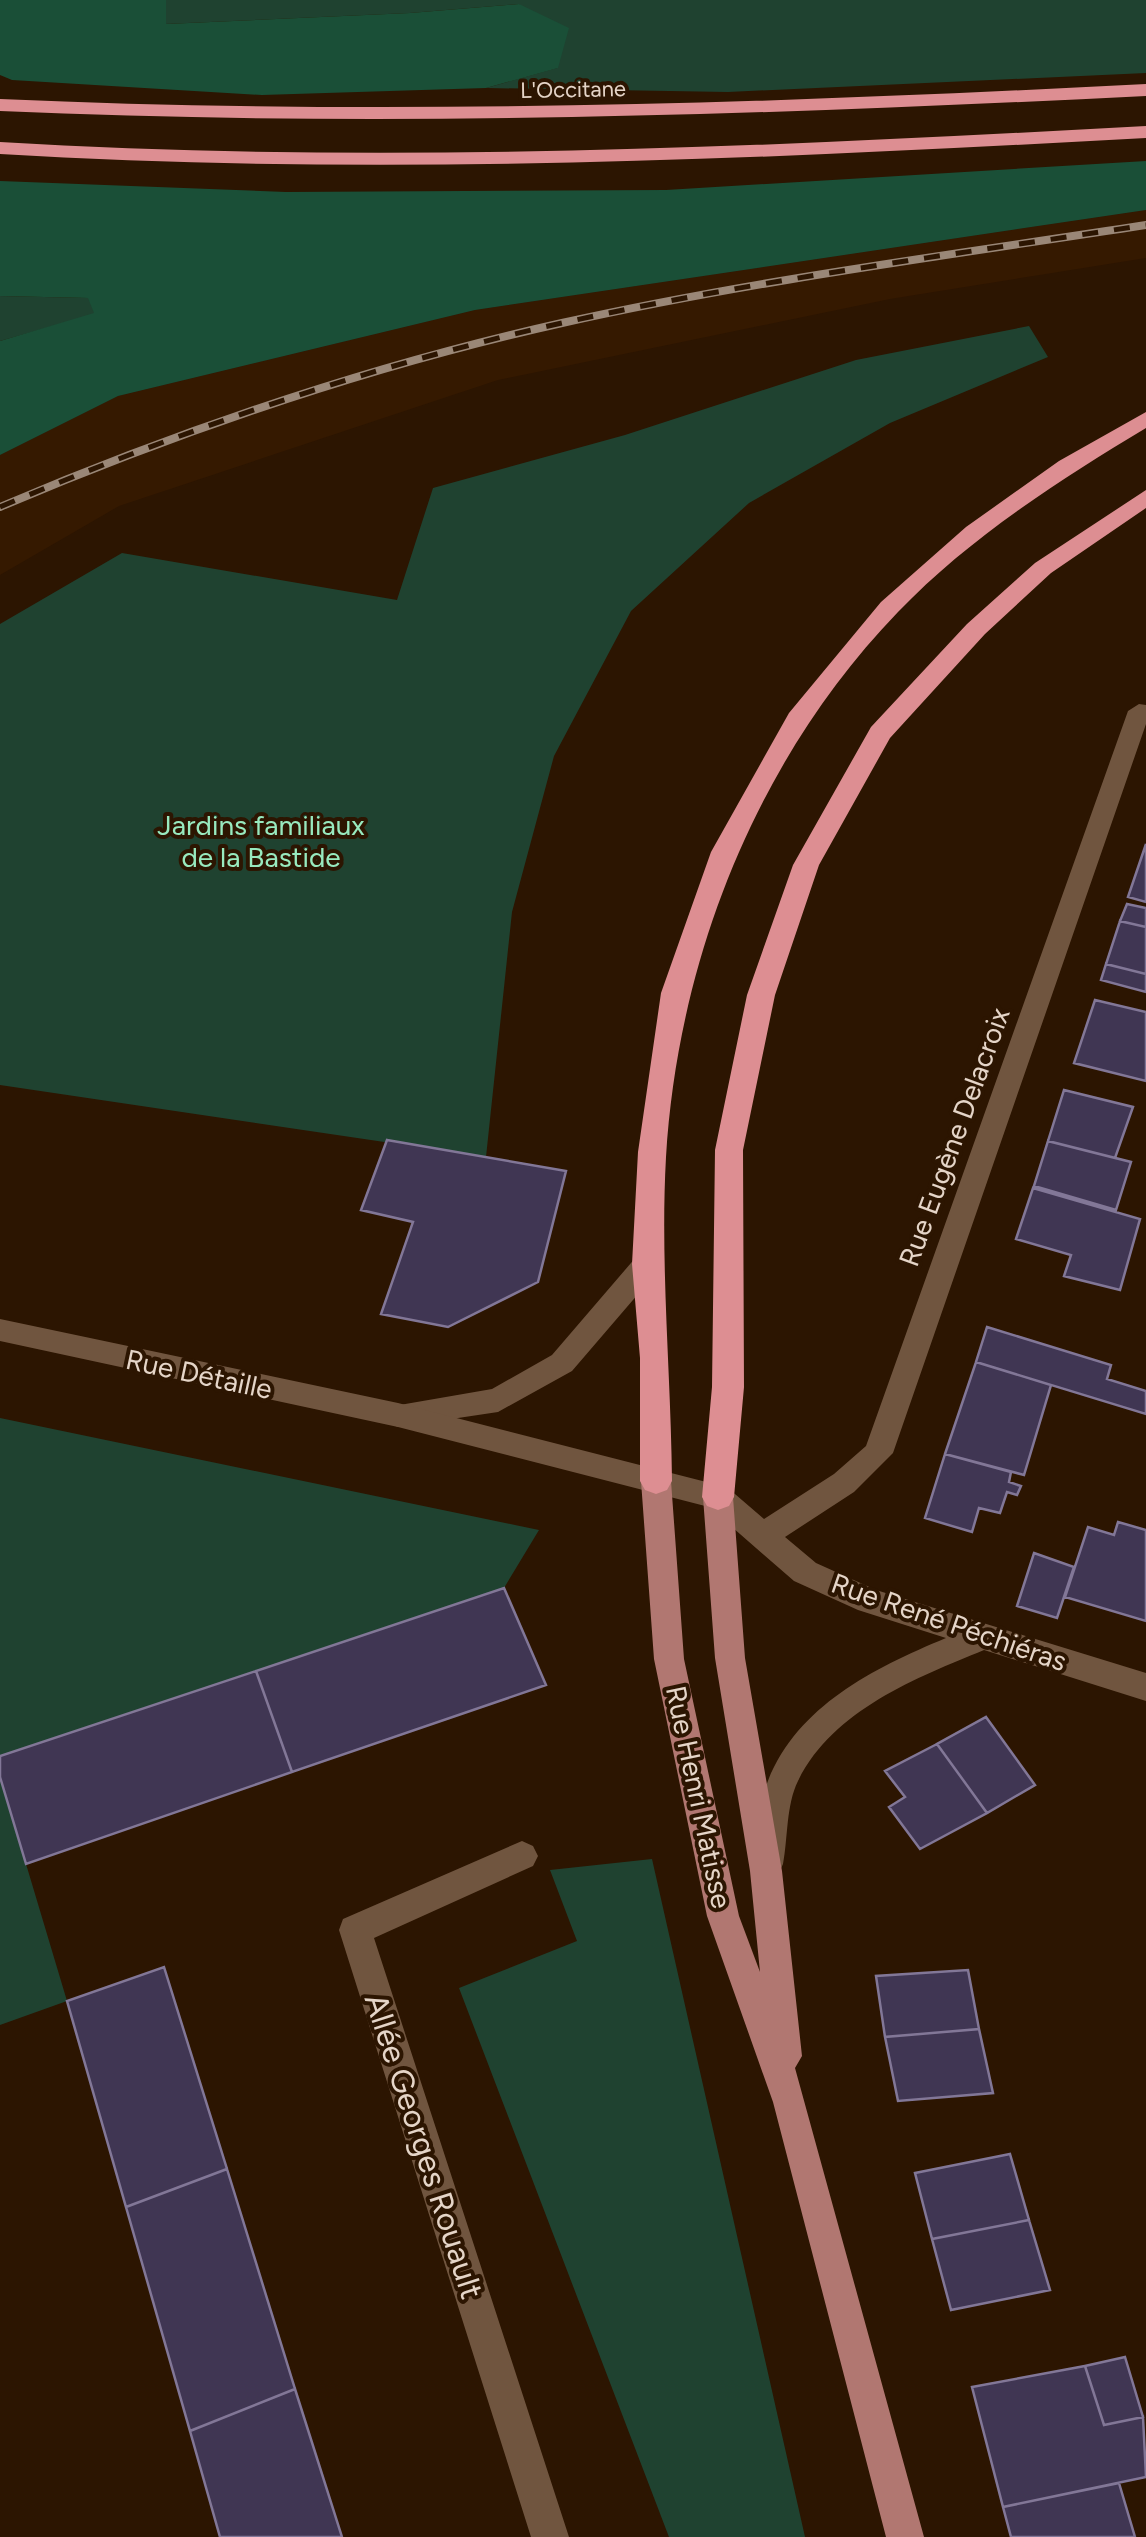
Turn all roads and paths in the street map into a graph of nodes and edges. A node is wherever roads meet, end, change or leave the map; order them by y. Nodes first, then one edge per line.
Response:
1 (1146, 90) edge
2 (0, 105) edge
3 (1146, 132) edge
4 (0, 148) edge
5 (1146, 418) edge
6 (1146, 498) edge
7 (1139, 712) dead end
8 (648, 1264) junction
9 (0, 1330) edge
10 (398, 1415) junction
11 (656, 1481) junction
12 (718, 1497) junction
13 (764, 1534) junction
14 (982, 1637) junction
15 (1146, 1687) edge
16 (522, 1856) dead end
17 (766, 1871) junction
18 (790, 2102) junction
19 (550, 2537) edge
20 (905, 2537) edge

1 - 2 highway, L'Occitane
3 - 4 highway
5 - 8 highway
6 - 12 highway
7 - 13 street, Rue Eugène Delacroix
8 - 10 street, Rue Détaille
8 - 11 highway
9 - 10 street, Rue Détaille
10 - 11 street, Rue Détaille
11 - 12 street, Rue Détaille
11 - 18 main road, Rue Henri Matisse
12 - 13 street, Rue René Péchiéras
12 - 17 main road, Rue Henri Matisse
13 - 14 street, Rue René Péchiéras
14 - 15 street, Rue René Péchiéras
14 - 17 street
16 - 19 street, Allée Georges Rouault
17 - 18 main road, Rue Henri Matisse
18 - 20 main road, Rue Henri Matisse

